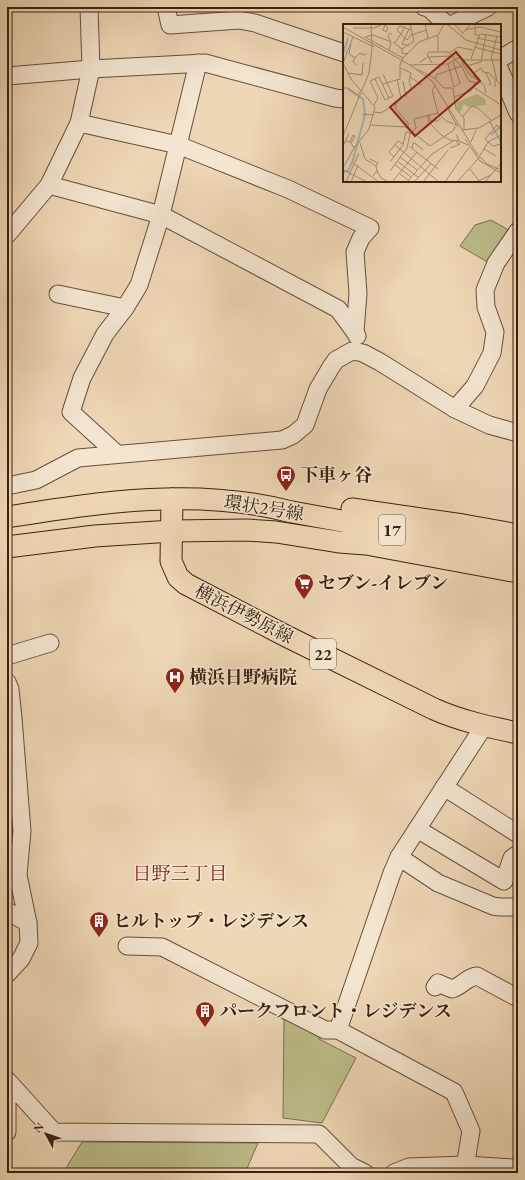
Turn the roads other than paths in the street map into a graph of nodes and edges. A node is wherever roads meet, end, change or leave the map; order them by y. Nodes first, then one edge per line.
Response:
1 (89, 7) edge
2 (166, 7) edge
3 (424, 7) edge
4 (488, 7) edge
5 (240, 14) edge
6 (446, 24) edge
7 (453, 24) edge
8 (518, 48) edge
9 (343, 53) edge
10 (501, 58) edge
11 (198, 63) junction
12 (91, 69) junction
13 (501, 72) edge
14 (8, 78) edge
15 (343, 99) edge
16 (518, 113) edge
17 (79, 123) junction
18 (178, 144) junction
19 (49, 185) junction
20 (161, 215) junction
21 (10, 224) edge
22 (518, 231) edge
23 (58, 294) dead end
24 (125, 308) junction
25 (355, 332) junction
26 (363, 353) junction
27 (455, 409) junction
28 (518, 433) edge
29 (117, 454) junction
30 (7, 486) edge
31 (172, 499) junction
32 (266, 505) junction
33 (7, 517) edge
34 (172, 531) junction
35 (518, 536) edge
36 (339, 542) junction
37 (7, 547) edge
38 (518, 553) edge
39 (518, 572) edge
40 (518, 587) edge
41 (50, 643) dead end
42 (7, 656) edge
43 (7, 682) edge
44 (10, 719) edge
45 (484, 726) junction
46 (518, 733) edge
47 (444, 787) junction
48 (13, 796) edge
49 (417, 829) junction
50 (518, 834) edge
51 (518, 854) edge
52 (399, 857) junction
53 (518, 907) edge
54 (7, 911) edge
55 (28, 923) junction
56 (127, 946) dead end
57 (7, 974) edge
58 (435, 987) dead end
59 (514, 996) dead end
60 (338, 1030) junction
61 (12, 1086) edge
62 (7, 1132) edge
63 (518, 1167) edge
64 (465, 1169) edge
65 (365, 1173) edge
66 (394, 1173) edge

1 - 12 street
2 - 5 street
3 - 6 street
4 - 7 street
5 - 9 street
8 - 10 street
11 - 12 street
11 - 15 street
11 - 18 street
12 - 14 street
12 - 17 street
13 - 16 street
17 - 18 street
17 - 19 street
18 - 20 street
18 - 25 street
19 - 20 street
19 - 21 street
20 - 24 street
20 - 25 street
22 - 27 street
23 - 24 street
24 - 29 street
25 - 26 street
26 - 27 street
26 - 29 street
27 - 28 street
29 - 30 street
31 - 32 main road, 環状2号線 / 17
31 - 33 main road, 環状2号線 / 17
31 - 34 main road, 横浜伊勢原線 / 22
32 - 35 main road
32 - 38 main road, 環状2号線 / 17
34 - 36 main road, 環状2号線 / 17
34 - 37 main road, 環状2号線 / 17
34 - 45 main road, 横浜伊勢原線 / 22
36 - 39 main road, 環状2号線 / 17
36 - 40 main road
41 - 42 street
43 - 44 street
44 - 48 street
45 - 46 main road, 横浜伊勢原線 / 22
45 - 47 street
47 - 49 street
47 - 50 street
48 - 55 street
49 - 51 street
49 - 52 street
52 - 53 street
52 - 60 street
54 - 55 street
55 - 57 street
56 - 60 street
58 - 59 street
60 - 64 street
61 - 62 street
61 - 65 street
63 - 64 street
64 - 66 street

